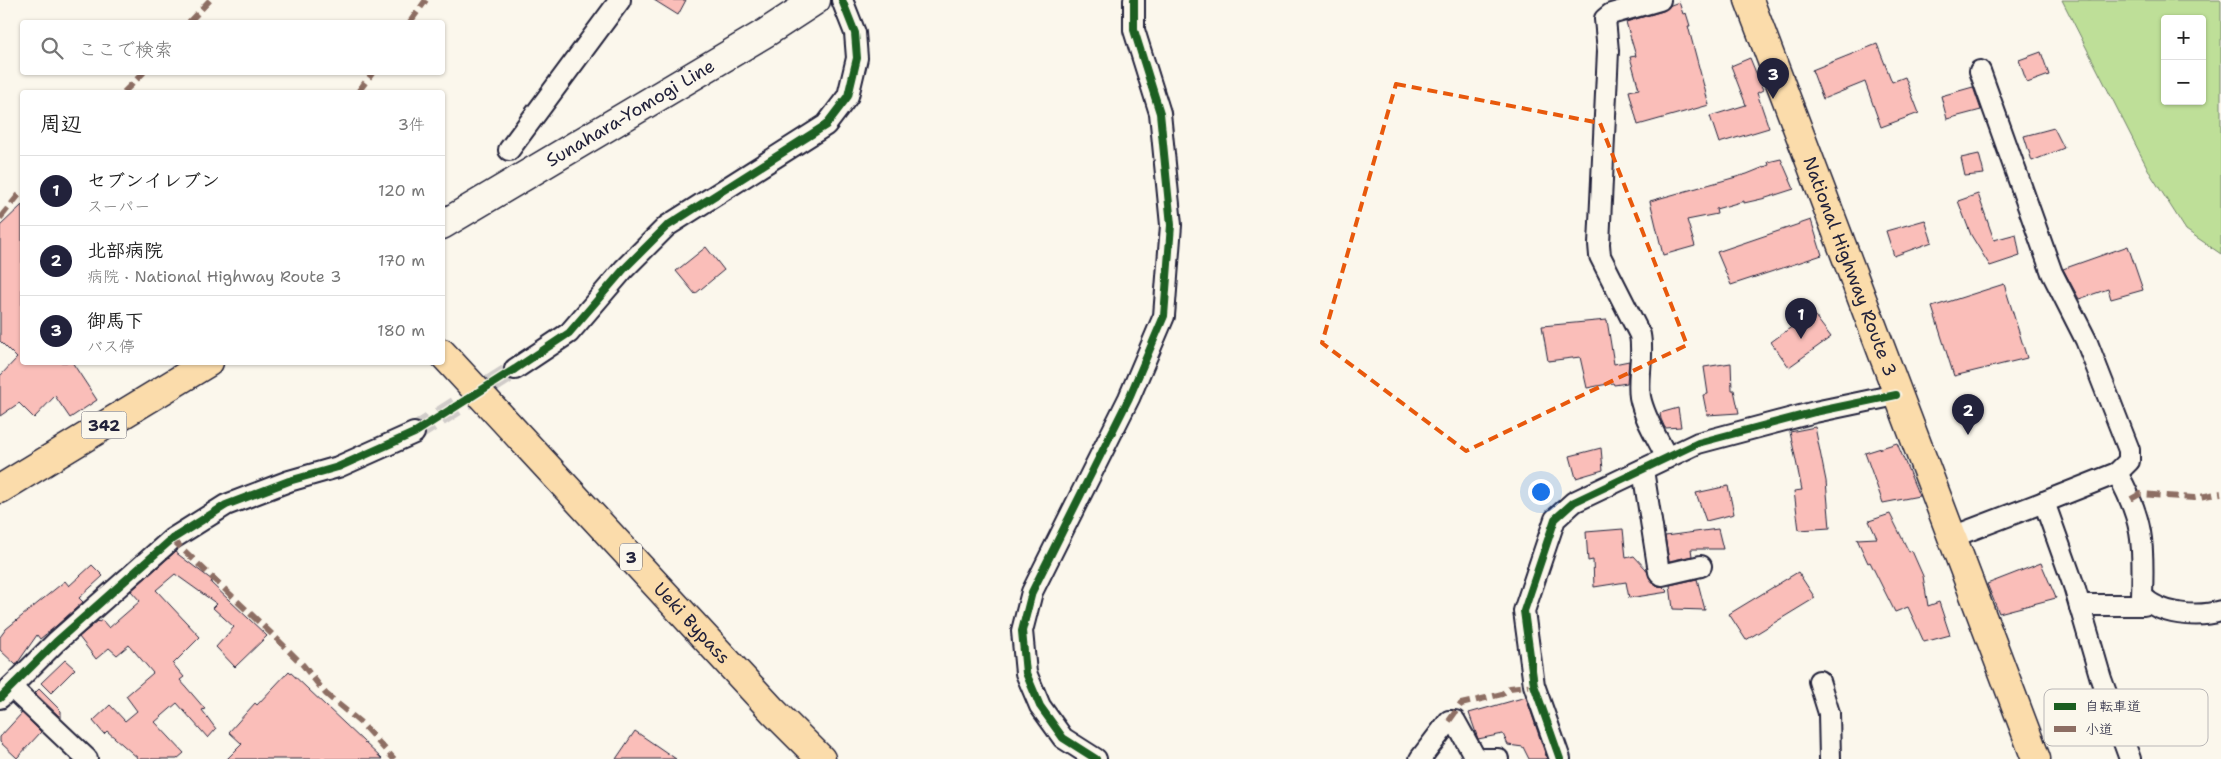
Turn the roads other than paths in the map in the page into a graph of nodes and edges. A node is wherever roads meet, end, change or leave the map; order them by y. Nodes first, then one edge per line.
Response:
1 (620, 0) edge
2 (816, 0) edge
3 (842, 0) edge
4 (1134, 0) edge
5 (1660, 0) edge
6 (1748, 0) edge
7 (1980, 71) dead end
8 (509, 150) dead end
9 (445, 223) edge
10 (445, 356) edge
11 (204, 365) edge
12 (515, 369) tunnel mouth
13 (1896, 395) junction
14 (414, 433) tunnel mouth
15 (1667, 458) junction
16 (1643, 470) junction
17 (2117, 473) junction
18 (0, 489) edge
19 (2044, 502) junction
20 (1952, 537) junction
21 (1701, 566) dead end
22 (2148, 602) junction
23 (2080, 607) junction
24 (2221, 611) edge
25 (1819, 681) dead end
26 (2105, 689) edge
27 (5, 692) edge
28 (2125, 746) edge
29 (87, 759) edge
30 (821, 759) edge
31 (1096, 759) edge
32 (1420, 759) edge
33 (1476, 759) edge
34 (1484, 759) edge
35 (1498, 759) edge
36 (1560, 759) edge
37 (1830, 759) edge
38 (2036, 759) edge
39 (2130, 759) edge

1 - 8 street
2 - 9 main road, Sunahara-Yomogi Line
3 - 12 street
4 - 31 street
5 - 15 street
6 - 13 highway, National Highway Route 3
7 - 17 street
10 - 30 highway, Ueki Bypass / 3
11 - 18 highway, 342
13 - 15 street
13 - 20 highway, National Highway Route 3
14 - 27 street
15 - 16 street
16 - 21 street
16 - 36 street
17 - 19 street
17 - 22 street
19 - 20 street
19 - 23 street
20 - 38 highway, National Highway Route 3
22 - 23 street
22 - 24 street
23 - 26 street
25 - 37 street
27 - 29 street
28 - 39 street
32 - 33 street
34 - 35 street

